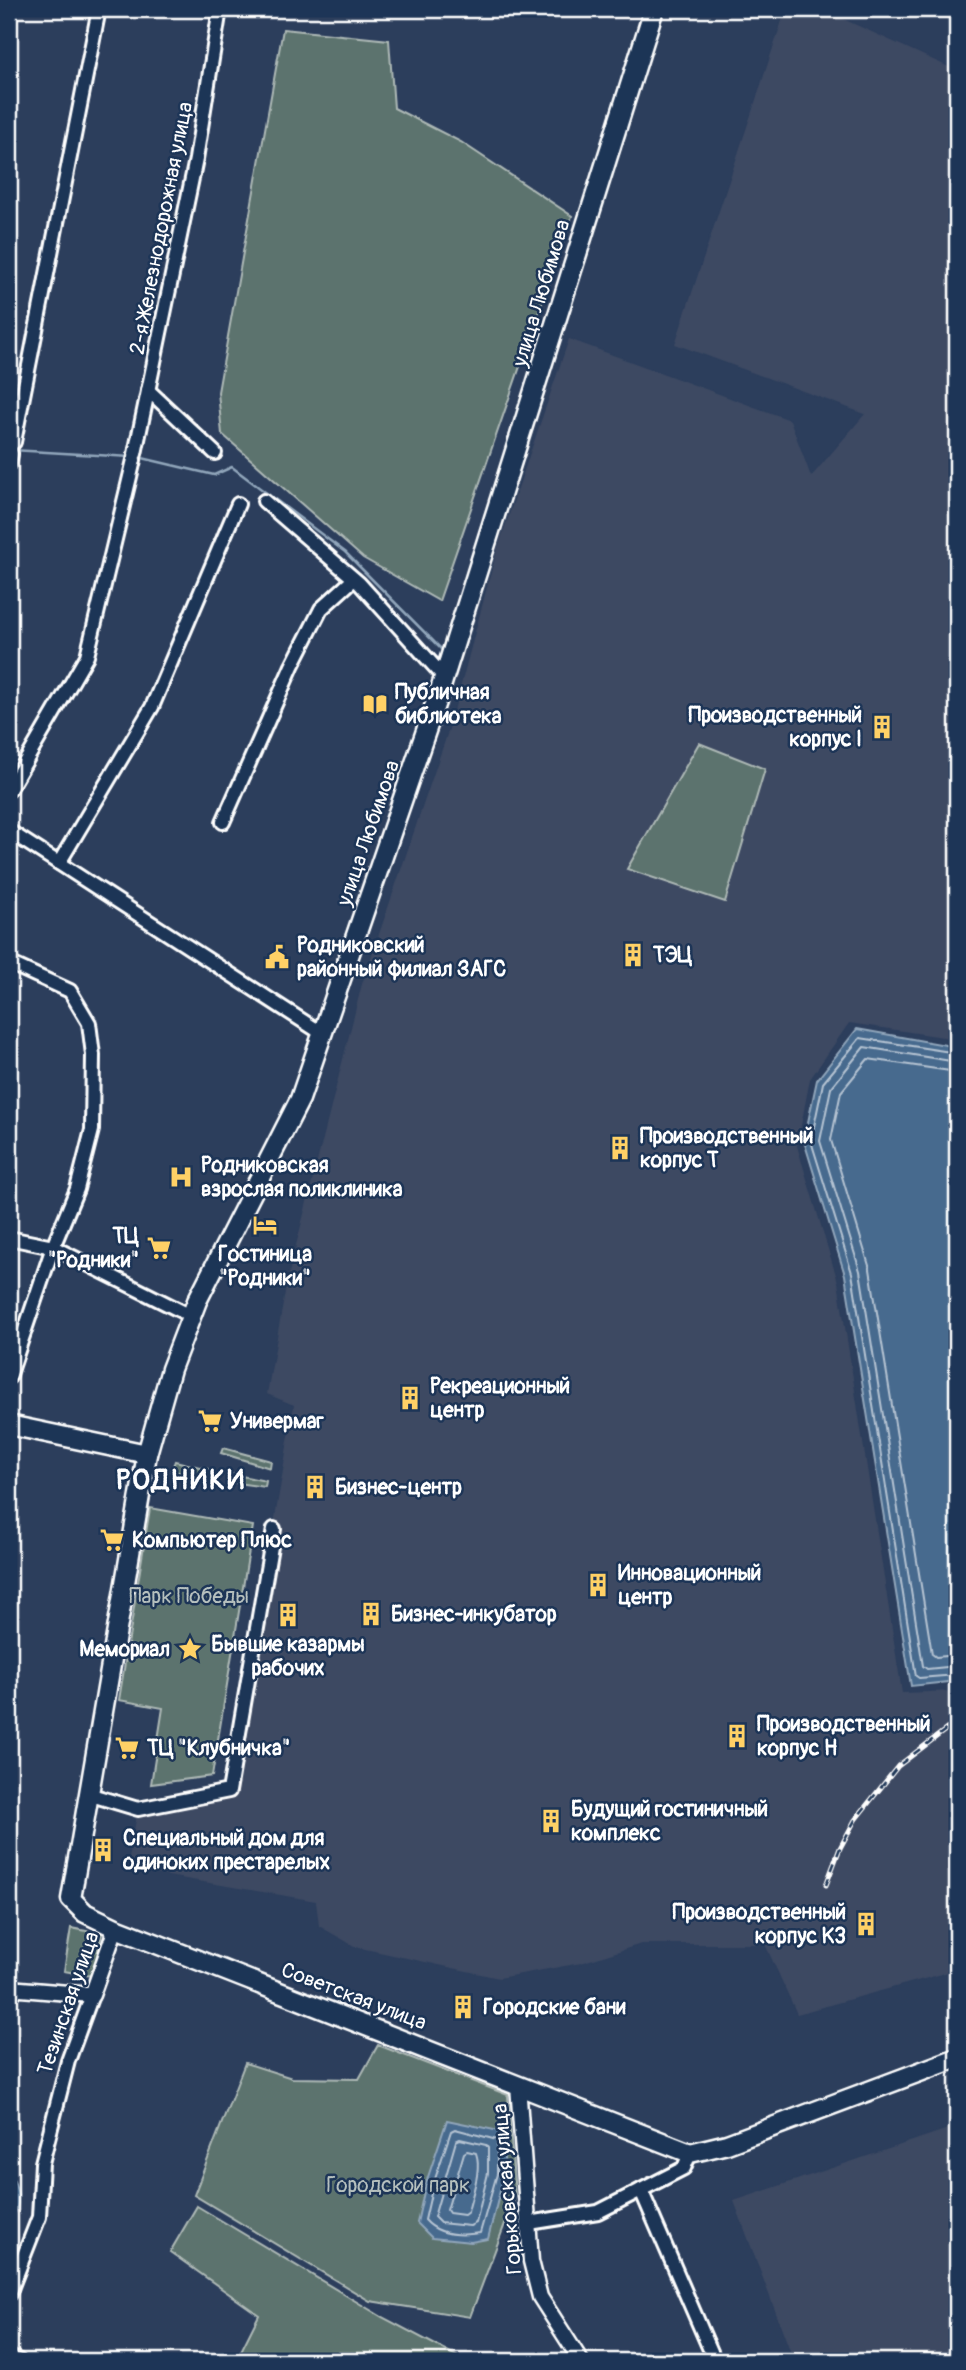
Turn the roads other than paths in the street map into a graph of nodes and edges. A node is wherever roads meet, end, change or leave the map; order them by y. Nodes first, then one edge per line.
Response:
1 (99, 9) edge
2 (220, 9) edge
3 (654, 9) edge
4 (148, 390) junction
5 (11, 453) edge
6 (215, 453) dead end
7 (264, 501) dead end
8 (238, 504) dead end
9 (354, 579) junction
10 (448, 665) junction
11 (9, 790) edge
12 (223, 822) dead end
13 (9, 831) edge
14 (59, 863) junction
15 (9, 962) edge
16 (323, 1034) junction
17 (9, 1238) edge
18 (53, 1247) junction
19 (191, 1316) junction
20 (9, 1377) edge
21 (9, 1425) edge
22 (147, 1454) junction
23 (274, 1529) dead end
24 (88, 1794) junction
25 (116, 1928) junction
26 (9, 1987) edge
27 (92, 1996) junction
28 (957, 2058) edge
29 (518, 2085) junction
30 (690, 2153) junction
31 (641, 2190) junction
32 (529, 2223) junction
33 (9, 2294) edge
34 (9, 2356) edge
35 (19, 2361) edge
36 (581, 2361) edge
37 (715, 2361) edge

1 - 5 street
2 - 4 street, 2-я Железнодорожная улица
3 - 10 main road, улица Любимова
4 - 6 street
4 - 11 street, 2-я Железнодорожная улица
7 - 9 street
8 - 14 street
9 - 10 street
9 - 12 street
10 - 16 main road, улица Любимова
13 - 14 street
14 - 16 street
15 - 18 street
16 - 19 main road, улица Любимова
17 - 18 street
18 - 19 street
18 - 20 street
19 - 22 main road, улица Любимова
21 - 22 main road
22 - 24 main road, Советская улица
23 - 24 street
24 - 25 main road, Советская улица
25 - 27 street, Тезинская улица
25 - 29 main road, Советская улица
26 - 27 street
27 - 33 street, Тезинская улица
28 - 30 main road
29 - 30 main road, Советская улица
29 - 32 street, Горьковская улица
30 - 31 street
31 - 32 street
31 - 37 street
32 - 36 street, Горьковская улица
34 - 35 street

